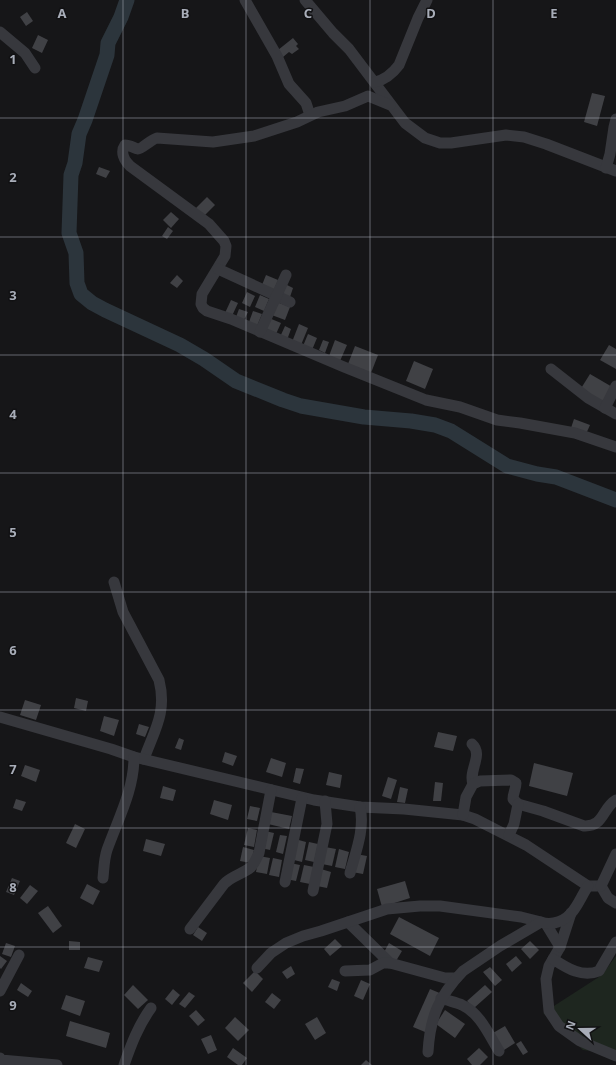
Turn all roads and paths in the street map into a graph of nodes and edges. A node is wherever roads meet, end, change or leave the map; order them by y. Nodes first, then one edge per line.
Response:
1 (246, 0) edge
2 (305, 0) edge
3 (427, 0) edge
4 (0, 32) edge
5 (35, 68) dead end
6 (376, 84) junction
7 (368, 96) junction
8 (390, 105) junction
9 (310, 115) junction
10 (616, 119) edge
11 (611, 169) edge
12 (218, 269) junction
13 (286, 275) dead end
14 (276, 296) junction
15 (290, 302) dead end
16 (260, 332) junction
17 (551, 369) dead end
18 (616, 386) edge
19 (605, 408) junction
20 (616, 414) edge
21 (616, 447) edge
22 (114, 582) dead end
23 (0, 718) edge
24 (472, 744) dead end
25 (139, 758) junction
26 (473, 784) junction
27 (271, 790) junction
28 (302, 798) junction
29 (616, 800) edge
30 (325, 801) junction
31 (518, 804) junction
32 (360, 807) junction
33 (463, 816) junction
34 (509, 835) junction
35 (616, 854) edge
36 (350, 873) dead end
37 (103, 878) dead end
38 (285, 882) dead end
39 (588, 886) junction
40 (601, 886) junction
41 (313, 891) dead end
42 (616, 903) edge
43 (572, 914) junction
44 (348, 922) junction
45 (544, 923) junction
46 (190, 929) dead end
47 (616, 942) edge
48 (560, 947) junction
49 (19, 955) dead end
50 (553, 959) junction
51 (390, 963) junction
52 (258, 968) dead end
53 (345, 971) dead end
54 (456, 978) junction
55 (0, 992) edge
56 (441, 998) junction
57 (151, 1008) dead end
58 (499, 1050) dead end
59 (428, 1052) dead end
60 (616, 1056) edge
61 (0, 1060) edge
62 (57, 1065) edge
63 (124, 1065) edge

1 - 9 street
2 - 6 street
3 - 6 street
4 - 5 street
6 - 7 street
6 - 8 street
7 - 8 street
7 - 9 street
8 - 11 street
9 - 12 street
10 - 11 street
12 - 14 street
12 - 16 street
13 - 14 street
14 - 15 street
14 - 16 street
16 - 21 street
17 - 19 street
18 - 19 street
19 - 20 street
22 - 25 street
23 - 25 street
24 - 26 street
25 - 27 street
25 - 37 street
26 - 31 street
26 - 33 street
27 - 28 street
27 - 46 street
28 - 30 street
28 - 38 street
29 - 31 street
30 - 32 street
30 - 41 street
31 - 34 street
32 - 33 street
32 - 36 street
33 - 34 street
34 - 39 street
35 - 40 street
39 - 40 street
39 - 43 street
40 - 42 street
43 - 45 street
43 - 48 street
44 - 45 street
44 - 51 street
44 - 52 street
45 - 48 street
45 - 54 street
47 - 50 street
48 - 50 street
49 - 55 street
50 - 60 street
51 - 53 street
51 - 54 street
54 - 56 street
56 - 58 street
56 - 59 street
57 - 63 street
61 - 62 street

